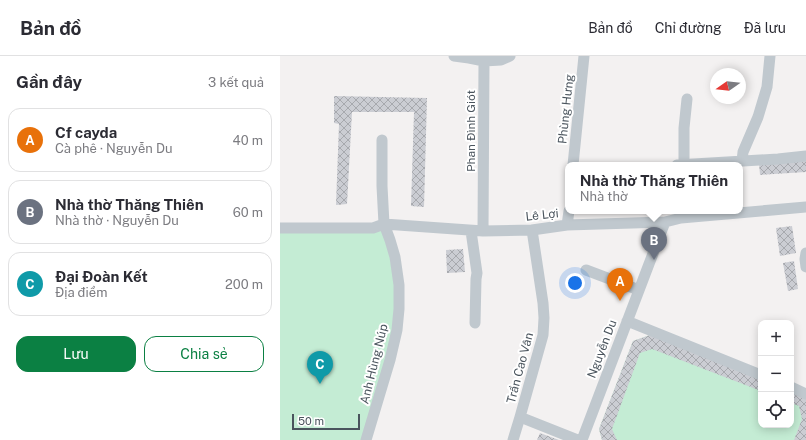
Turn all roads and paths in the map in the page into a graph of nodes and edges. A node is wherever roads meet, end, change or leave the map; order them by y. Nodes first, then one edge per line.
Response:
1 (454, 56) edge
2 (510, 56) edge
3 (584, 56) edge
4 (770, 56) edge
5 (484, 61) junction
6 (687, 99) dead end
7 (382, 140) dead end
8 (806, 156) edge
9 (742, 161) junction
10 (573, 162) edge
11 (684, 162) edge
12 (728, 162) edge
13 (806, 207) edge
14 (743, 211) edge
15 (569, 214) edge
16 (681, 214) edge
17 (280, 221) edge
18 (665, 222) junction
19 (384, 224) junction
20 (567, 225) junction
21 (280, 228) edge
22 (532, 230) junction
23 (471, 231) junction
24 (483, 231) junction
25 (806, 253) edge
26 (806, 267) edge
27 (586, 270) dead end
28 (639, 290) junction
29 (627, 321) junction
30 (475, 323) dead end
31 (758, 374) edge
32 (794, 388) edge
33 (806, 394) edge
34 (520, 417) junction
35 (366, 440) edge
36 (513, 440) edge
37 (578, 440) edge
38 (582, 440) edge

1 - 5 street
2 - 5 street
3 - 10 street, Phùng Hưng
4 - 9 street
5 - 24 street, Phan Đình Giót
6 - 11 street
7 - 19 street, Anh Hùng Núp
8 - 9 street
9 - 12 street
13 - 14 street, Lê Lợi
15 - 20 street
16 - 18 street, Lê Lợi
17 - 19 street
18 - 20 street, Lê Lợi
18 - 28 street, Nguyễn Du
19 - 21 street, Lê Lợi
19 - 23 street, Lê Lợi
19 - 35 street, Anh Hùng Núp
20 - 22 street, Lê Lợi
22 - 24 street, Lê Lợi
22 - 34 street, Trần Cao Vân
23 - 24 street, Lê Lợi
23 - 30 street
25 - 26 street
27 - 28 street
28 - 29 street, Nguyễn Du
29 - 31 street
29 - 38 street, Nguyễn Du
32 - 33 street
34 - 36 street, Trần Cao Vân
34 - 37 street

